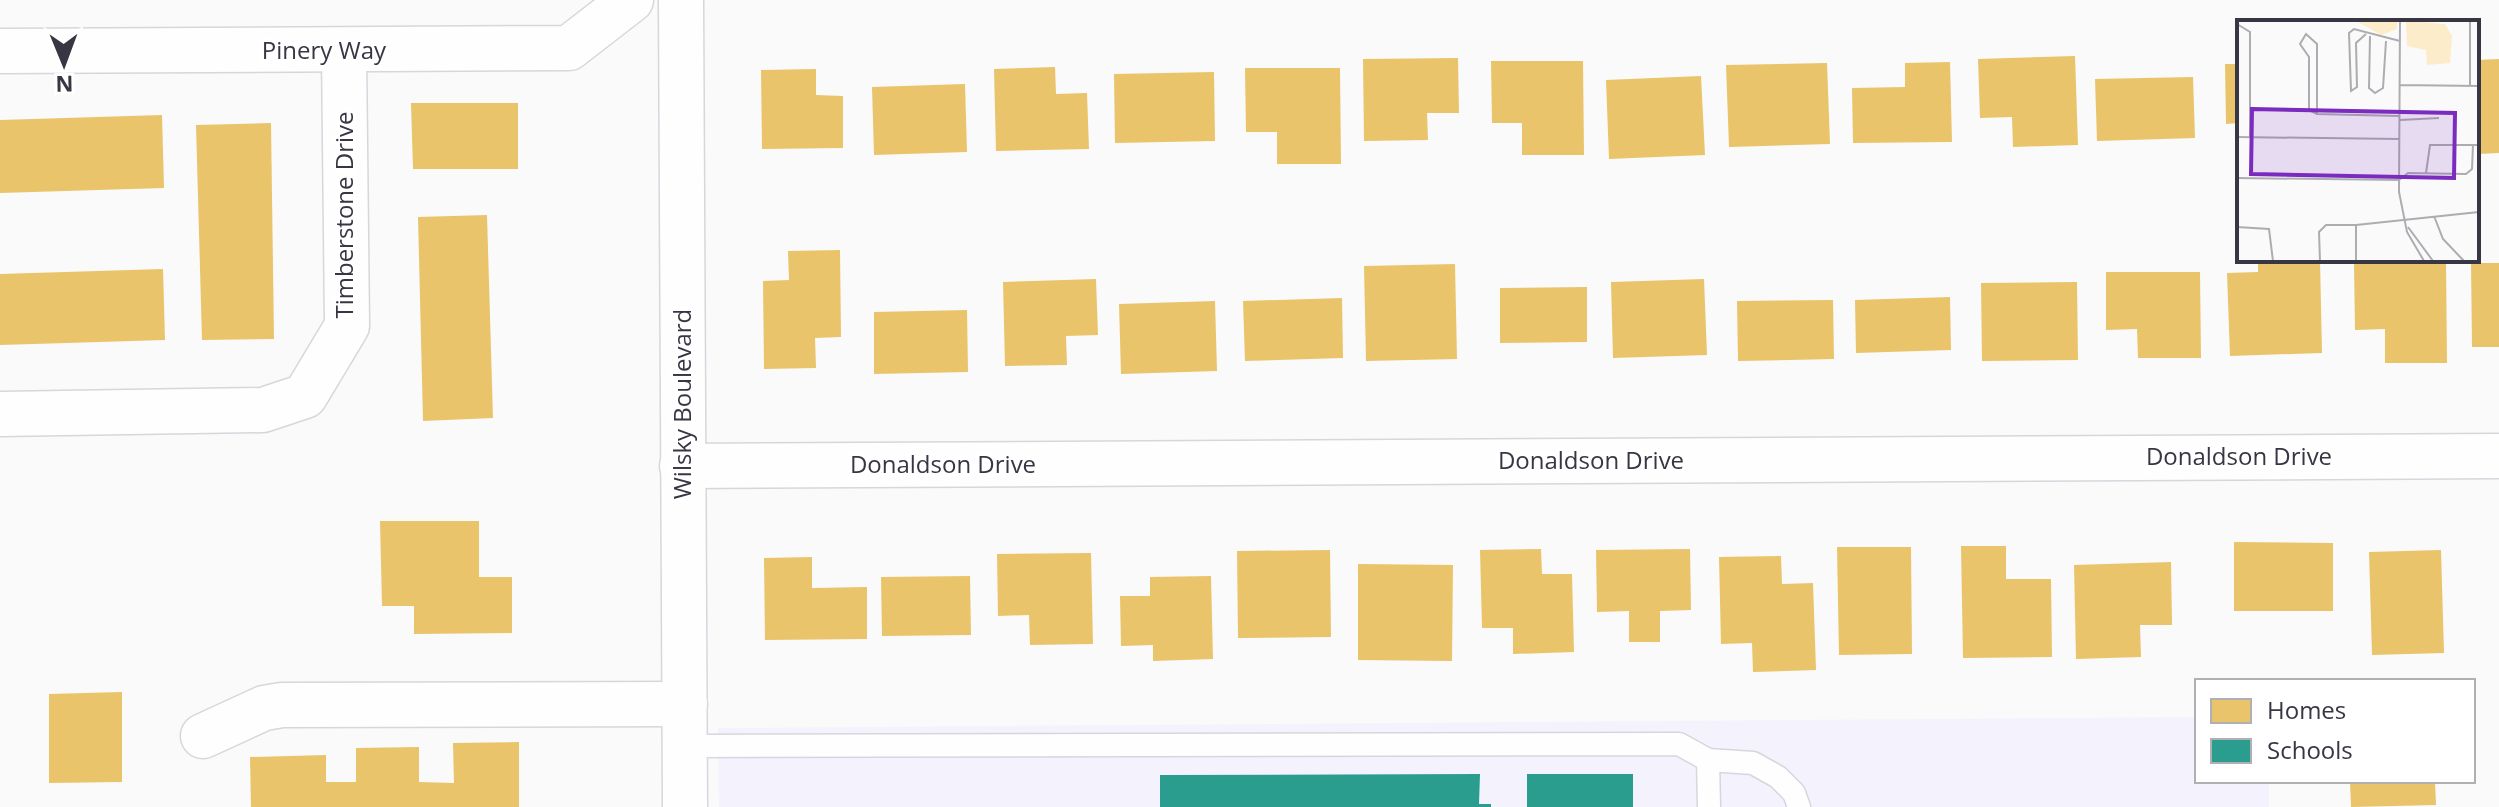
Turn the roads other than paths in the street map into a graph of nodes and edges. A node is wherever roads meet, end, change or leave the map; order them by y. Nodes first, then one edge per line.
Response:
1 (631, 0) edge
2 (681, 0) edge
3 (0, 51) edge
4 (344, 51) junction
5 (0, 414) edge
6 (2499, 456) edge
7 (682, 466) junction
8 (685, 725) junction
9 (203, 736) dead end
10 (1708, 760) junction
11 (685, 807) edge
12 (1709, 807) edge
13 (1799, 807) edge

1 - 4 street, Pinery Way
2 - 7 street, Wilsky Boulevard
3 - 4 street, Pinery Way
4 - 5 street, Timberstone Drive
6 - 7 street, Donaldson Drive
7 - 8 street, Wilsky Boulevard
8 - 9 street
8 - 10 lane
8 - 11 street, Wilsky Boulevard
10 - 12 lane
10 - 13 lane

